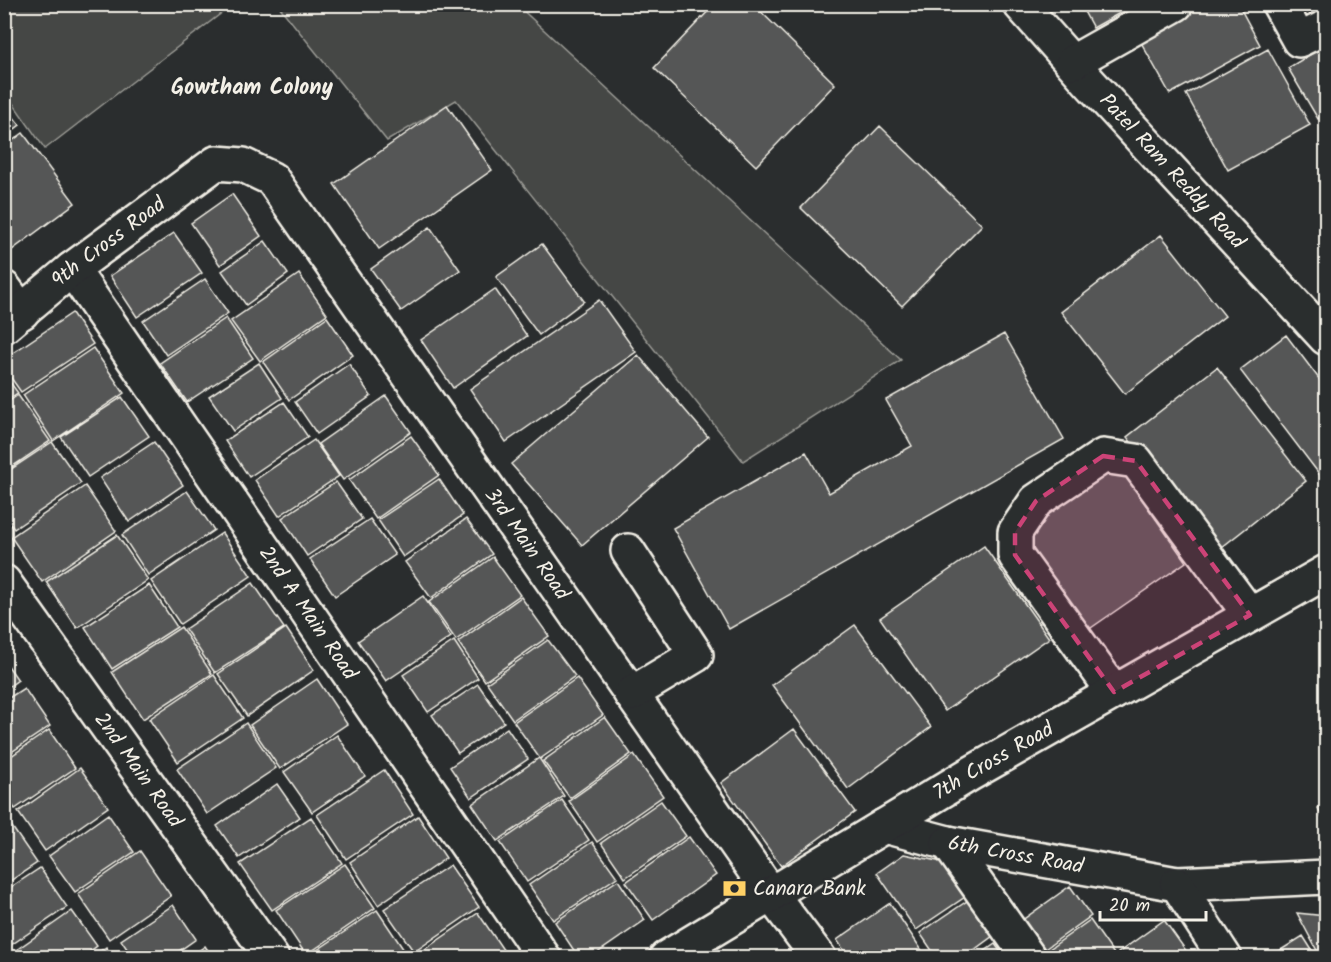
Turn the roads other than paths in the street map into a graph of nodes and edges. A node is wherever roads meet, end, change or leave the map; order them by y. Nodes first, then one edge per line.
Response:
1 (1020, 4) edge
2 (1176, 4) edge
3 (1279, 4) edge
4 (1326, 27) edge
5 (1072, 62) junction
6 (216, 163) joint
7 (72, 269) junction
8 (10, 308) edge
9 (1326, 338) edge
10 (628, 552) dead end
11 (1326, 572) edge
12 (4, 582) edge
13 (1250, 615) junction
14 (1114, 692) junction
15 (631, 694) junction
16 (884, 826) junction
17 (948, 843) junction
18 (1326, 877) edge
19 (1177, 884) junction
20 (771, 894) junction
21 (272, 957) edge
22 (544, 957) edge
23 (666, 957) edge
24 (819, 957) edge
25 (1029, 957) edge
26 (1225, 957) edge

1 - 5 street, Patel Ram Reddy Road
2 - 5 street
3 - 4 street
5 - 9 street, Patel Ram Reddy Road
6 - 7 street, 9th Cross Road
6 - 15 street, 3rd Main Road
7 - 8 street, 9th Cross Road
7 - 22 street, 2nd A Main Road
10 - 15 street
11 - 13 street, 7th Cross Road
12 - 21 street, 2nd Main Road
13 - 14 street, 7th Cross Road
13 - 14 street
14 - 16 street, 7th Cross Road
15 - 20 street, 3rd Main Road
16 - 17 street, 6th Cross Road
16 - 20 street, 7th Cross Road
17 - 19 street, 6th Cross Road
17 - 25 street
18 - 19 street, 6th Cross Road
19 - 26 street
20 - 23 street, 7th Cross Road
20 - 24 street, 3rd Main Road

